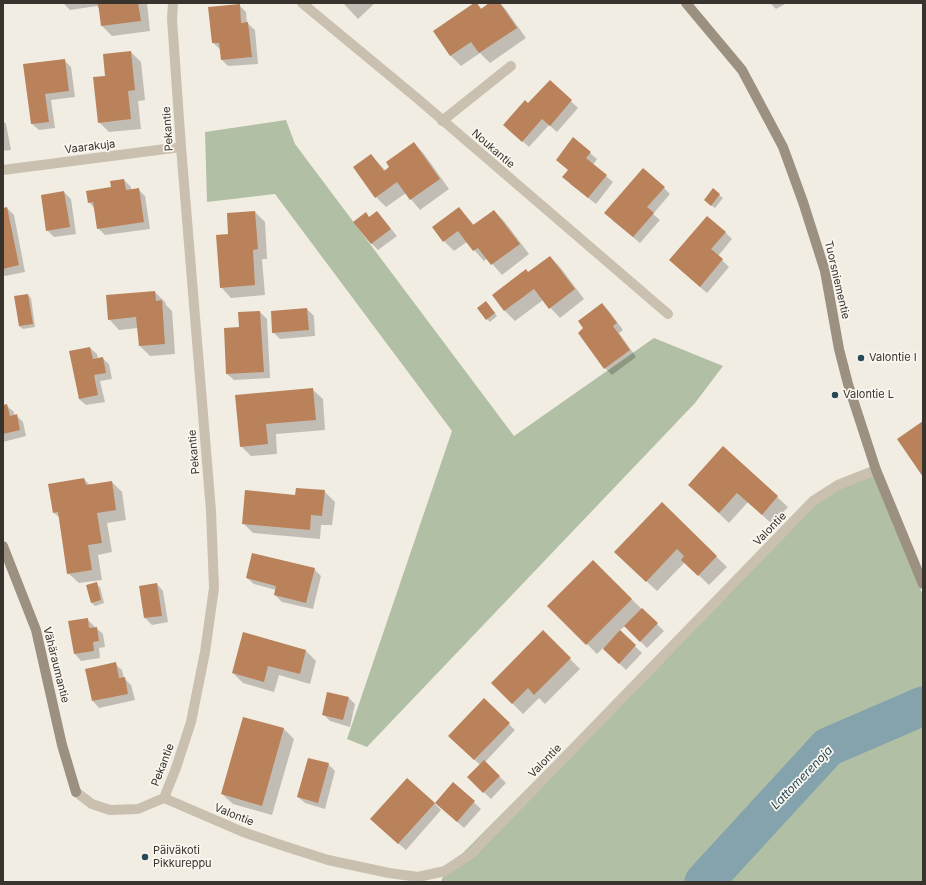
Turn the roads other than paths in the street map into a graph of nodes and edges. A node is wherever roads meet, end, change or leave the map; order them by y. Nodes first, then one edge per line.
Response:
1 (173, 3) edge
2 (302, 3) edge
3 (686, 3) edge
4 (511, 66) dead end
5 (442, 121) junction
6 (181, 147) junction
7 (3, 170) edge
8 (668, 314) dead end
9 (876, 470) junction
10 (3, 546) edge
11 (923, 584) edge
12 (76, 792) joint
13 (164, 798) junction

1 - 6 street, Pekantie
2 - 5 street, Noukantie
3 - 9 main road, Tuorsniementie
4 - 5 street
5 - 8 street, Noukantie
6 - 7 street, Vaarakuja
6 - 13 street, Pekantie
9 - 11 main road, Tuorsniementie
9 - 13 street, Valontie
10 - 12 main road, Vähäraumantie
12 - 13 street, Pekantie

